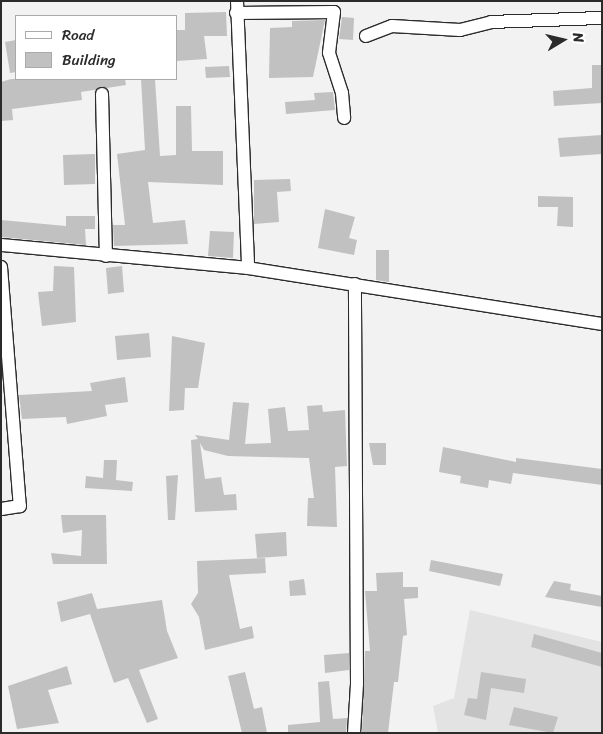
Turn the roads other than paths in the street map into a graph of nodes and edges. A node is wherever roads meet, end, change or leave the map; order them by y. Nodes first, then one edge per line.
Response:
1 (237, 7) edge
2 (602, 18) edge
3 (366, 36) dead end
4 (102, 94) dead end
5 (344, 118) dead end
6 (1, 245) edge
7 (106, 256) junction
8 (1, 266) edge
9 (248, 268) junction
10 (355, 284) junction
11 (602, 324) edge
12 (1, 509) edge
13 (354, 733) edge

1 - 5 street
1 - 9 street
2 - 3 street
4 - 7 street
6 - 7 street
7 - 9 street
8 - 12 street
9 - 10 street
10 - 11 street
10 - 13 street

